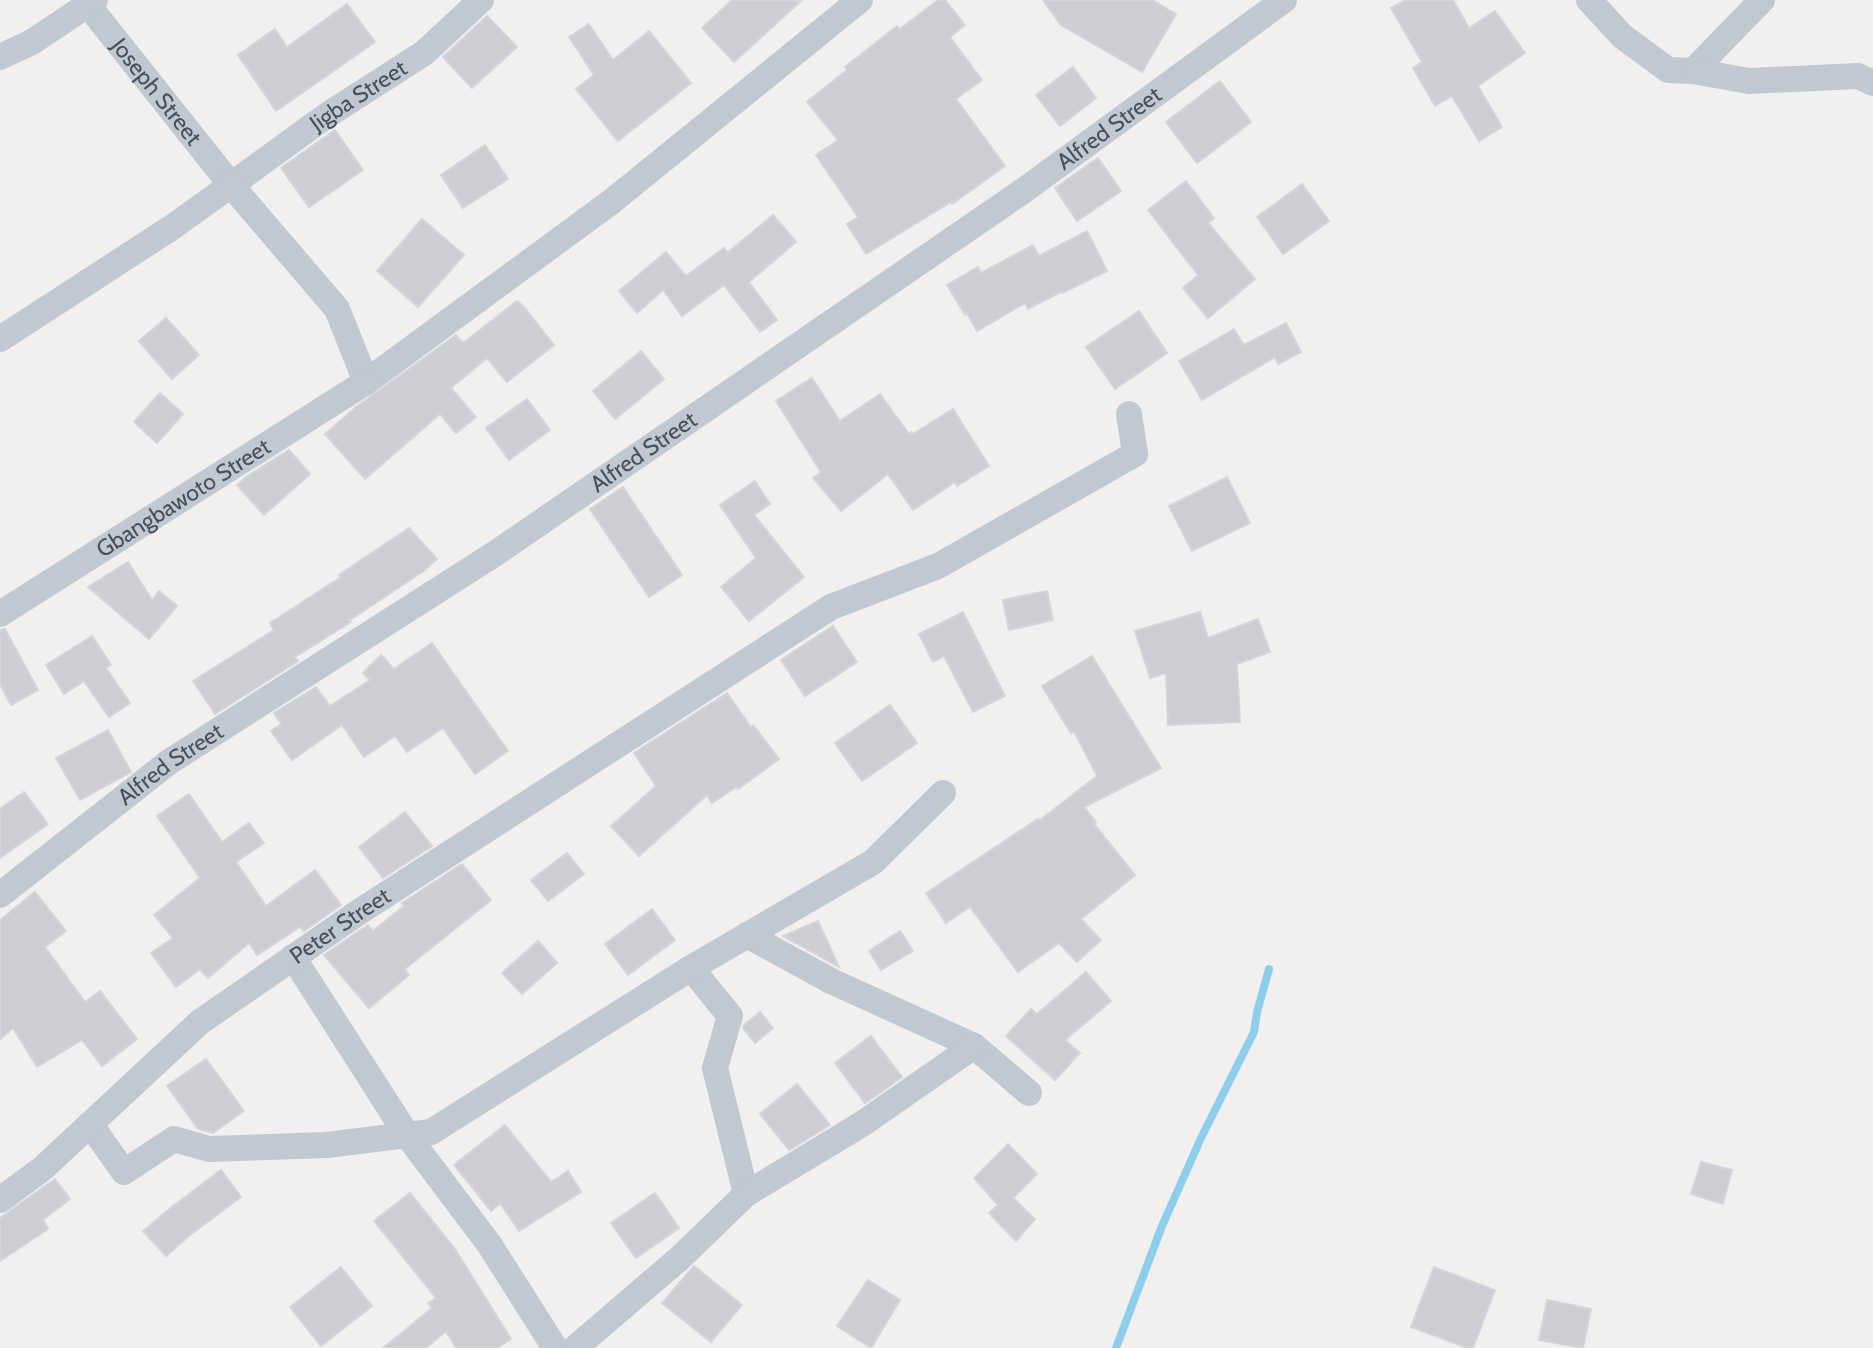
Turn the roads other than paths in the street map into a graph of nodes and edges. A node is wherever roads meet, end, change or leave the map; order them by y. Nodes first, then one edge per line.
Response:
1 (481, 0) edge
2 (860, 0) edge
3 (1284, 0) edge
4 (1589, 0) edge
5 (1762, 0) edge
6 (89, 2) edge
7 (0, 58) edge
8 (1693, 71) junction
9 (1873, 83) edge
10 (231, 185) junction
11 (0, 339) edge
12 (366, 382) junction
13 (1129, 414) dead end
14 (0, 614) edge
15 (943, 793) dead end
16 (0, 895) edge
17 (747, 936) junction
18 (293, 957) junction
19 (691, 968) junction
20 (974, 1046) junction
21 (1029, 1093) dead end
22 (90, 1124) junction
23 (407, 1135) junction
24 (746, 1194) junction
25 (0, 1200) edge
26 (555, 1348) edge
27 (575, 1348) edge

1 - 10 street, Jigba Street
2 - 12 street, Gbangbawoto Street
3 - 16 street, Alfred Street
4 - 8 street
5 - 8 street
6 - 7 street
6 - 10 street, Joseph Street
8 - 9 street
10 - 11 street, Jigba Street
10 - 12 street, Joseph Street
12 - 14 street, Gbangbawoto Street
13 - 18 street, Peter Street
15 - 17 street
17 - 19 street
17 - 20 street
18 - 22 street, Peter Street
18 - 23 street
19 - 23 street
19 - 24 street
20 - 21 street
20 - 24 street
22 - 23 street
22 - 25 street, Peter Street
23 - 26 street
24 - 27 street

